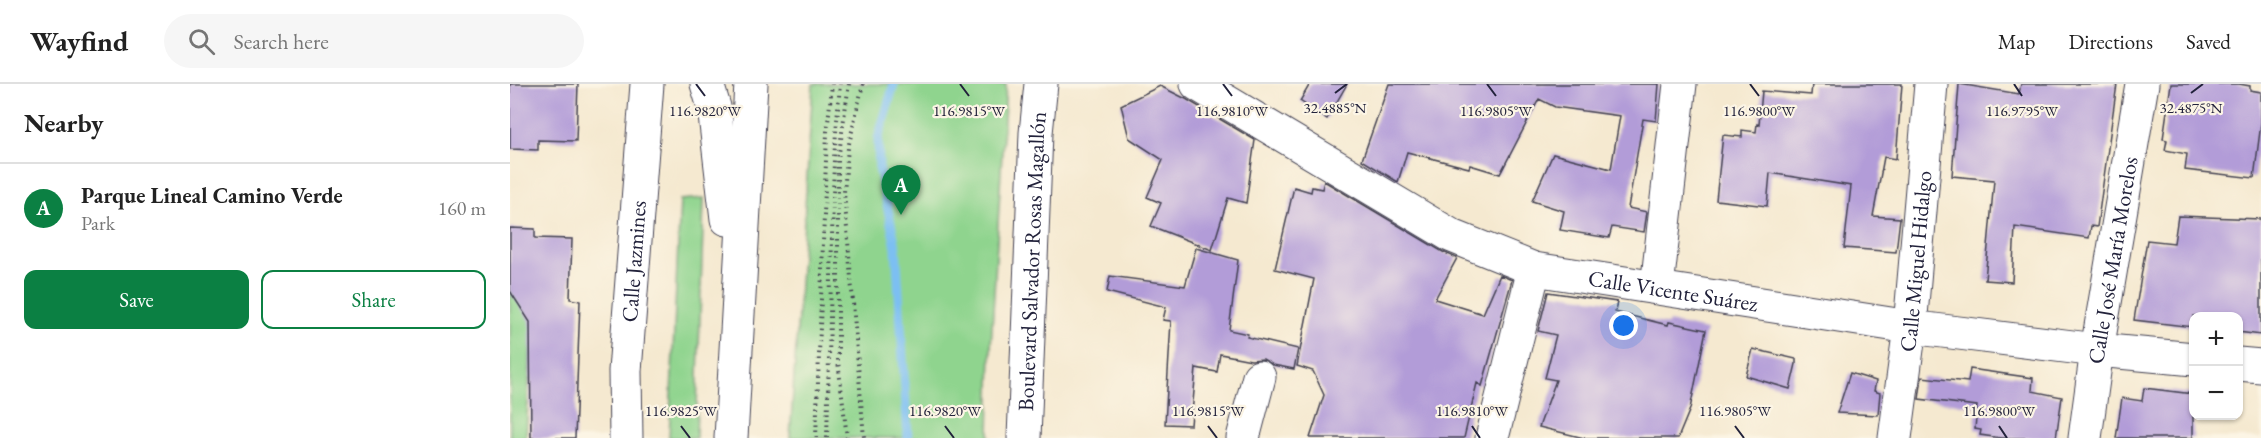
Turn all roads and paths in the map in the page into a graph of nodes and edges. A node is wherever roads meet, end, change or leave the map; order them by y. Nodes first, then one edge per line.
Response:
1 (647, 84) edge
2 (707, 84) edge
3 (751, 84) edge
4 (832, 84) edge
5 (840, 84) edge
6 (849, 84) edge
7 (863, 84) edge
8 (1041, 84) edge
9 (1197, 84) edge
10 (1680, 84) edge
11 (1930, 84) edge
12 (2142, 84) edge
13 (1534, 268) junction
14 (1657, 287) junction
15 (737, 311) junction
16 (1910, 327) junction
17 (2097, 350) junction
18 (2189, 359) edge
19 (2243, 364) edge
20 (2261, 366) edge
21 (1259, 377) dead end
22 (626, 438) edge
23 (731, 438) edge
24 (816, 438) edge
25 (827, 438) edge
26 (847, 438) edge
27 (864, 438) edge
28 (1024, 438) edge
29 (1243, 438) edge
30 (1492, 438) edge
31 (1895, 438) edge
32 (2085, 438) edge

1 - 22 main road, Calle Jazmines
2 - 15 main road
3 - 15 main road
4 - 24 path
5 - 25 path
6 - 26 path
7 - 27 path
8 - 28 main road, Boulevard Salvador Rosas Magallón
9 - 13 main road, Calle Vicente Suárez
10 - 14 main road
11 - 16 main road, Calle Miguel Hidalgo
12 - 17 main road, Calle José María Morelos
13 - 14 main road, Calle Vicente Suárez
13 - 30 main road
14 - 16 main road, Calle Vicente Suárez
15 - 23 main road
16 - 17 main road, Calle Vicente Suárez
16 - 31 main road, Calle Miguel Hidalgo
17 - 18 main road, Calle Vicente Suárez
17 - 32 main road, Calle José María Morelos
19 - 20 main road
21 - 29 main road

